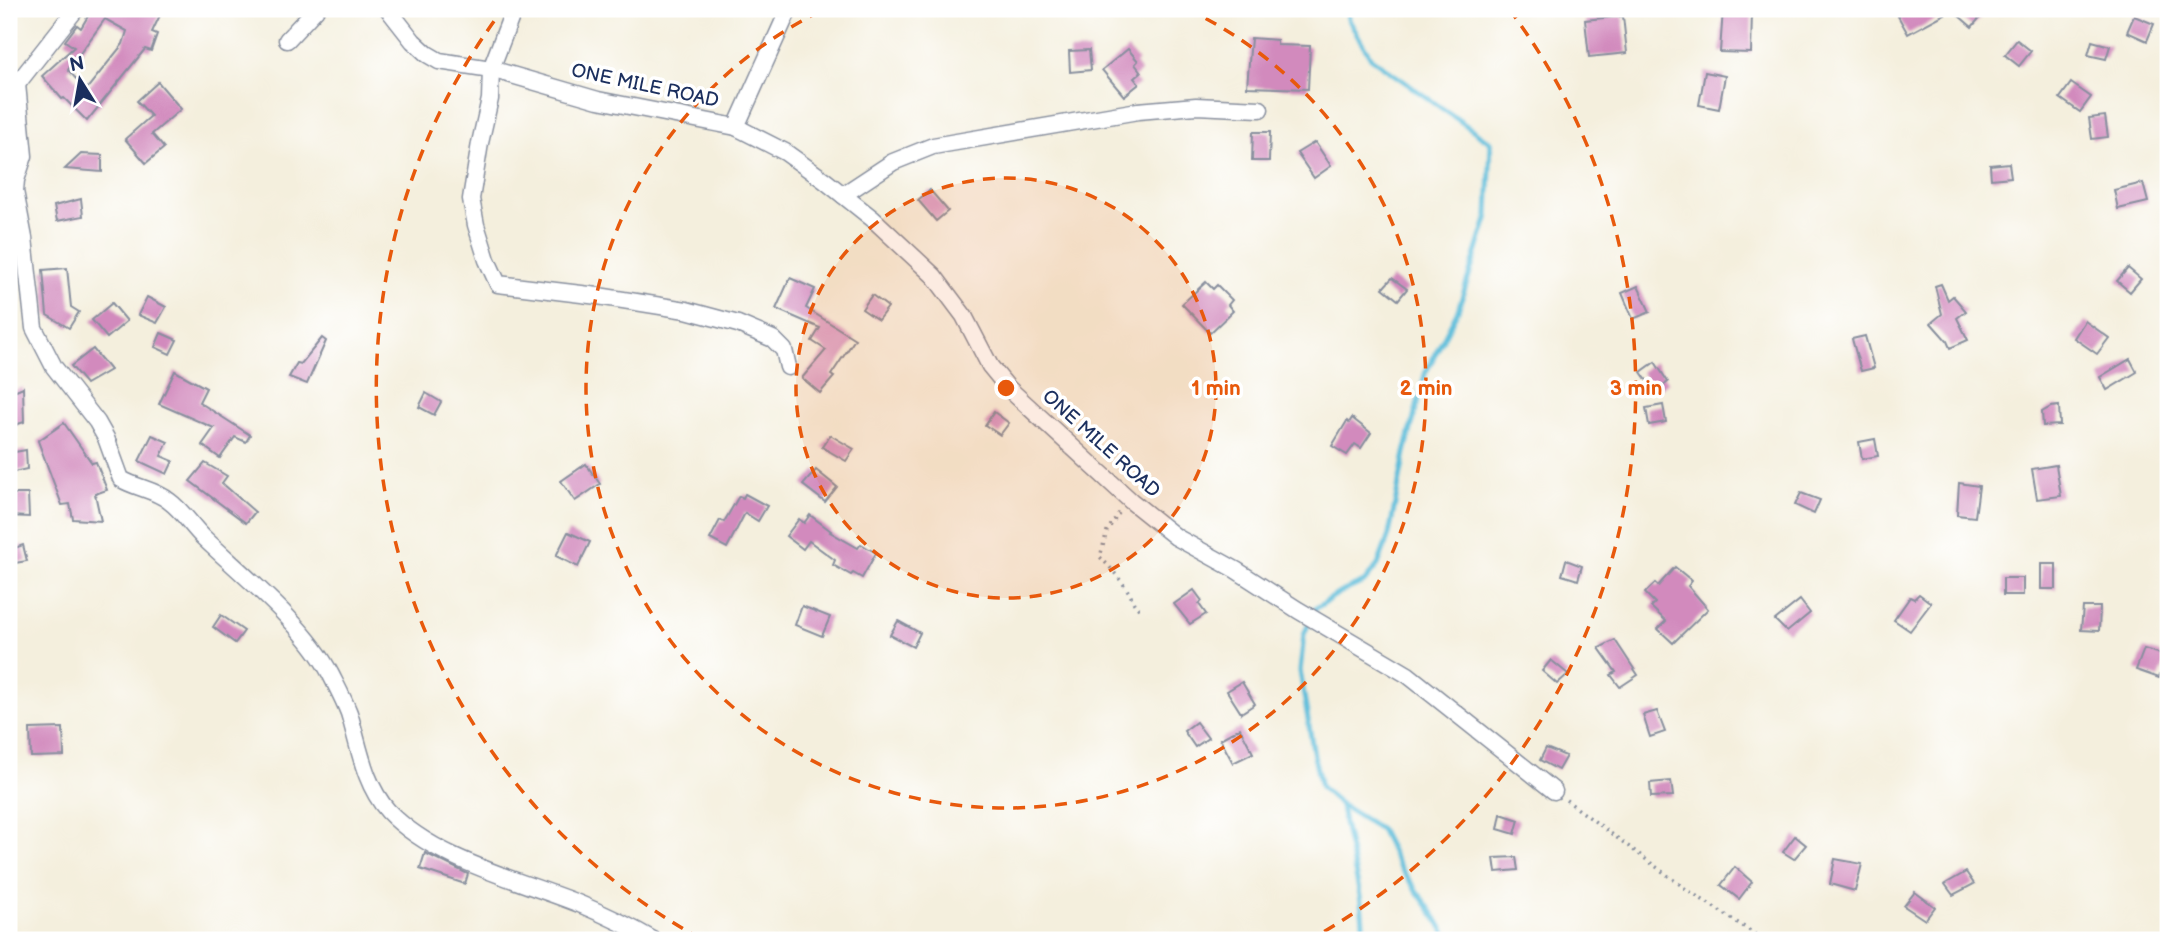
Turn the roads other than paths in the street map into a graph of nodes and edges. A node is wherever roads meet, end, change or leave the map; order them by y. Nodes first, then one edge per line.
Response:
1 (76, 9) edge
2 (316, 9) edge
3 (388, 9) edge
4 (514, 9) edge
5 (789, 9) edge
6 (287, 40) dead end
7 (491, 69) junction
8 (13, 80) edge
9 (1261, 109) dead end
10 (736, 127) junction
11 (843, 195) junction
12 (788, 367) dead end
13 (1554, 791) road end
14 (653, 940) edge

1 - 8 street
2 - 6 street
3 - 7 street, ONE MILE ROAD
4 - 7 street
5 - 10 street
7 - 10 street, ONE MILE ROAD
7 - 12 street
8 - 14 street
9 - 11 street
10 - 11 street, ONE MILE ROAD
11 - 13 street, ONE MILE ROAD

